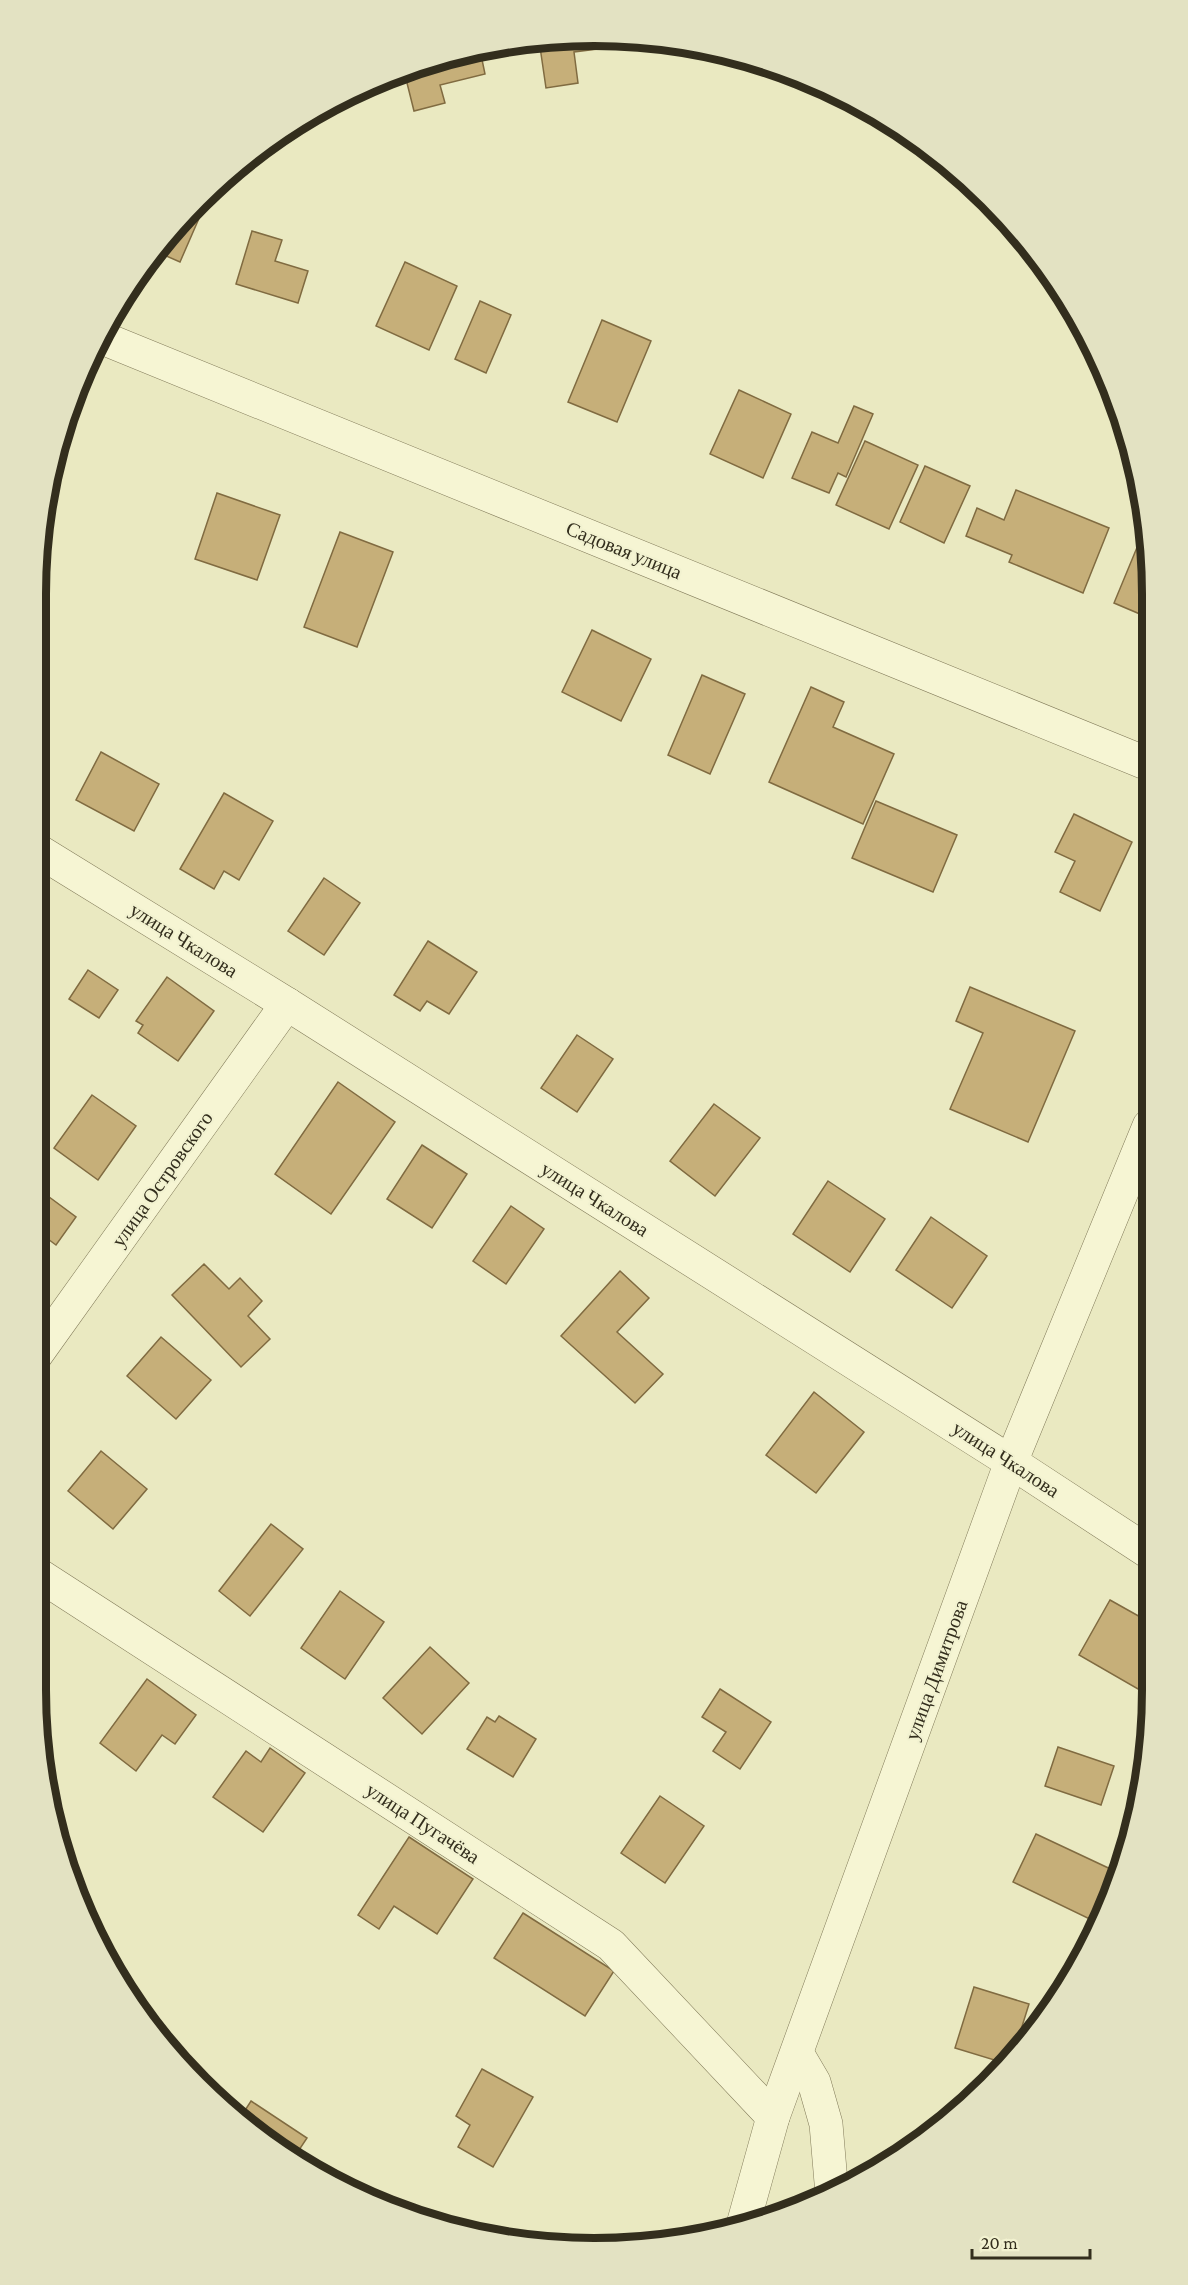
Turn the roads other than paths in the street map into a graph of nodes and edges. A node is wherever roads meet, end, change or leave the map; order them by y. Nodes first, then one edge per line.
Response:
1 (109, 341) edge
2 (1142, 762) edge
3 (46, 856) edge
4 (287, 1004) junction
5 (1142, 1143) edge
6 (46, 1341) edge
7 (1011, 1462) junction
8 (1142, 1548) edge
9 (46, 1579) edge
10 (796, 2053) junction
11 (773, 2117) junction
12 (831, 2184) edge
13 (745, 2217) edge

1 - 2 street, Садовая улица
3 - 4 street, улица Чкалова
4 - 6 street, улица Островского
4 - 7 street, улица Чкалова
5 - 7 street, улица Димитрова
7 - 8 street, улица Чкалова
7 - 10 street, улица Димитрова
9 - 11 street, улица Пугачёва
10 - 11 street, улица Димитрова
10 - 12 street
11 - 13 street, улица Димитрова

